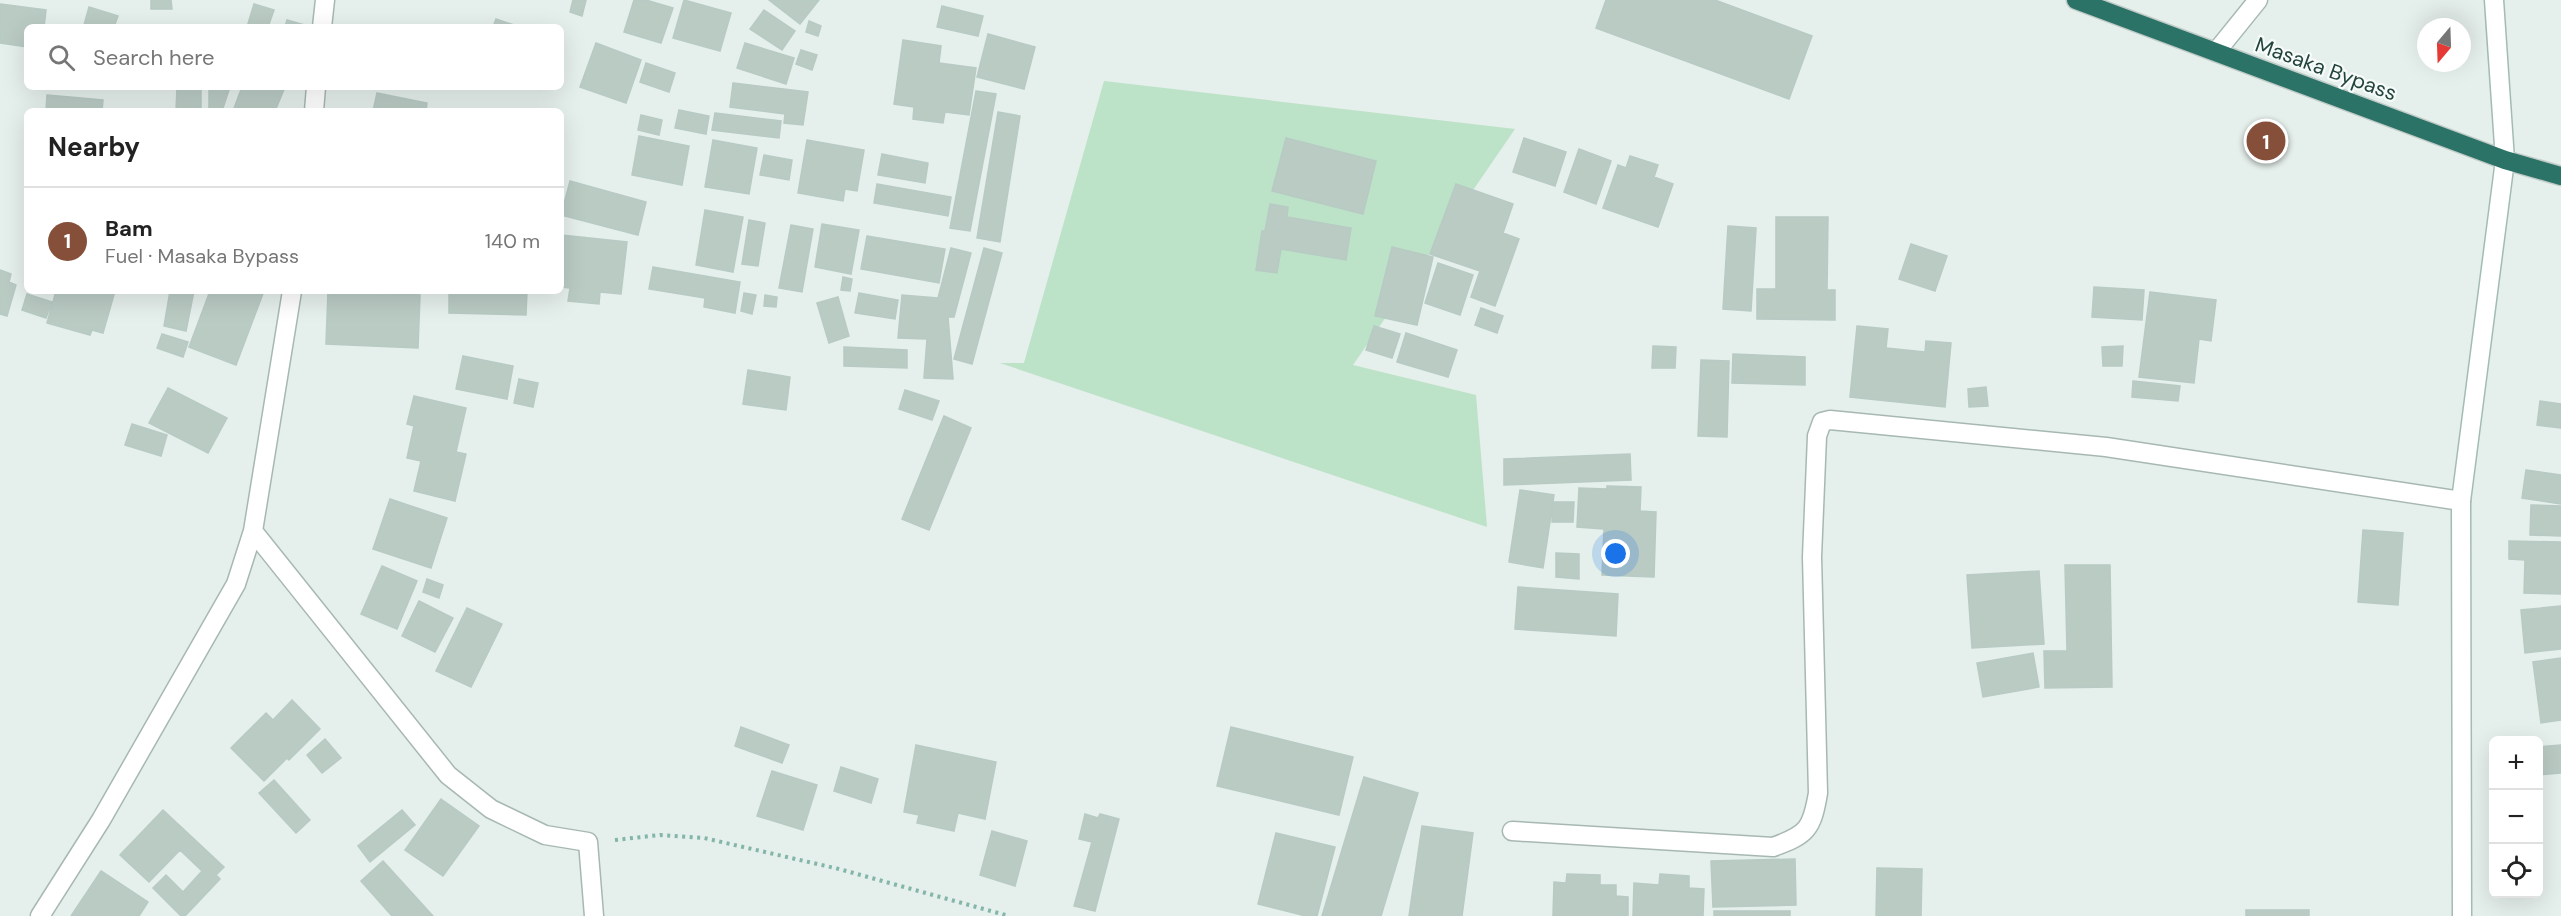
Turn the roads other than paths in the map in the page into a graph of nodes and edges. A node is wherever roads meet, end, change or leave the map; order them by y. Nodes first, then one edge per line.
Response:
1 (325, 0) edge
2 (2076, 0) edge
3 (2258, 0) edge
4 (2494, 0) edge
5 (322, 24) edge
6 (2216, 52) junction
7 (316, 90) edge
8 (314, 108) edge
9 (2505, 159) junction
10 (2561, 176) edge
11 (292, 294) edge
12 (2461, 501) junction
13 (253, 531) junction
14 (1512, 831) dead end
15 (40, 916) edge
16 (594, 916) edge
17 (2462, 916) edge

1 - 5 street
2 - 6 highway, Masaka Bypass
3 - 6 street
4 - 9 street
6 - 9 highway, Masaka Bypass
7 - 8 street
9 - 10 highway, Masaka Bypass
9 - 12 street
11 - 13 street
12 - 14 street
12 - 17 street
13 - 15 street
13 - 16 street

